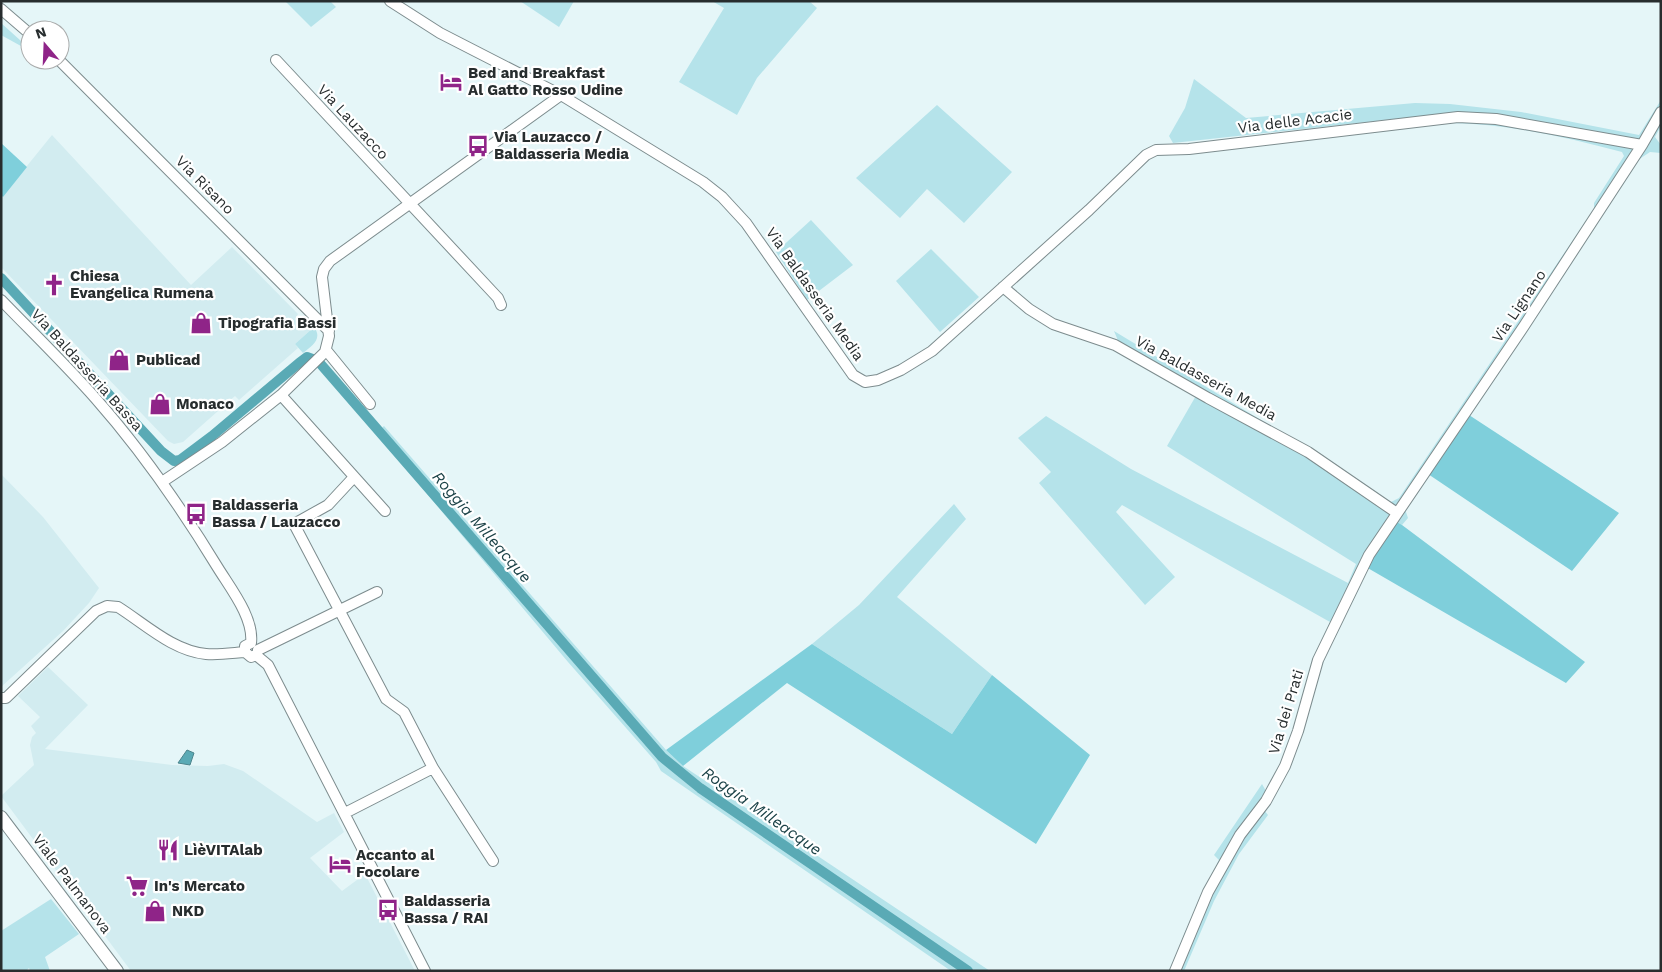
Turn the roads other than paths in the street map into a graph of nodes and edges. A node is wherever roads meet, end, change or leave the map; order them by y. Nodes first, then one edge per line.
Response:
1 (390, 1) edge
2 (1, 9) edge
3 (20, 25) edge
4 (276, 60) dead end
5 (69, 70) edge
6 (561, 96) junction
7 (1661, 112) edge
8 (1642, 145) junction
9 (409, 204) junction
10 (1003, 287) junction
11 (1, 300) edge
12 (502, 304) dead end
13 (329, 331) junction
14 (324, 353) junction
15 (281, 394) junction
16 (370, 404) dead end
17 (354, 477) junction
18 (162, 482) junction
19 (385, 512) dead end
20 (1397, 513) junction
21 (377, 592) dead end
22 (339, 612) junction
23 (255, 649) junction
24 (1, 698) edge
25 (433, 768) junction
26 (345, 813) junction
27 (1, 817) edge
28 (493, 861) dead end
29 (117, 971) edge
30 (425, 971) edge
31 (1176, 971) edge

1 - 6 street, Via Baldasseria Media
2 - 3 street
4 - 9 street, Via Lauzacco
5 - 13 street, Via Risano
6 - 9 street
6 - 10 street, Via Baldasseria Media
7 - 8 street, Via Lignano
8 - 10 street, Via delle Acacie
8 - 20 street, Via Lignano
9 - 12 street, Via Lauzacco
9 - 13 street
10 - 20 street, Via Baldasseria Media
11 - 18 street, Via Baldasseria Bassa
13 - 14 street
14 - 15 street
14 - 16 street
15 - 17 street
15 - 18 street
17 - 19 street
17 - 22 street
18 - 23 street, Via Baldasseria Bassa
20 - 31 street, Via dei Prati
21 - 22 street
22 - 23 street
22 - 25 street
23 - 24 street
23 - 26 street
25 - 26 street
25 - 28 street
26 - 30 street
27 - 29 main road, Viale Palmanova

